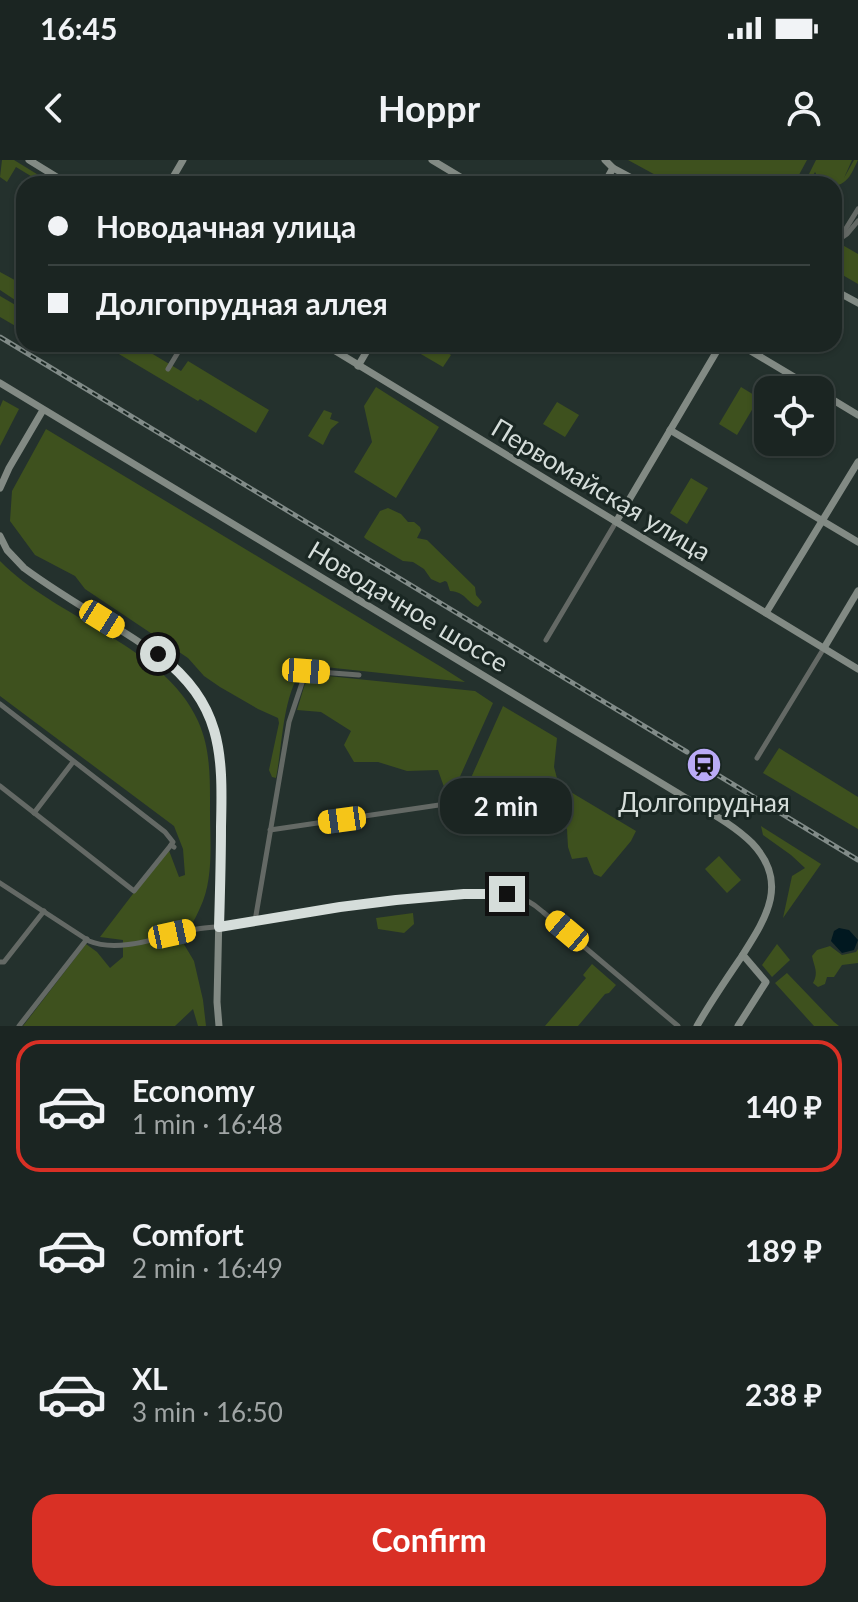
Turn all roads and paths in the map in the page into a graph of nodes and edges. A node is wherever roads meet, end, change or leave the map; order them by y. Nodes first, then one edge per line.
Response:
1 (29, 160) edge
2 (432, 160) edge
3 (605, 160) edge
4 (613, 168) junction
5 (55, 176) edge
6 (458, 176) edge
7 (608, 176) edge
8 (628, 176) edge
9 (858, 209) edge
10 (858, 221) edge
11 (842, 235) edge
12 (842, 237) edge
13 (178, 352) edge
14 (336, 352) edge
15 (366, 352) edge
16 (716, 352) edge
17 (752, 352) edge
18 (358, 366) junction
19 (168, 369) dead end
20 (793, 376) edge
21 (0, 383) edge
22 (834, 401) edge
23 (43, 410) junction
24 (858, 415) edge
25 (670, 430) junction
26 (858, 462) edge
27 (0, 488) edge
28 (822, 521) junction
29 (616, 522) junction
30 (0, 537) edge
31 (858, 542) edge
32 (858, 591) edge
33 (766, 613) junction
34 (546, 640) dead end
35 (824, 648) junction
36 (858, 669) edge
37 (359, 675) dead end
38 (0, 704) edge
39 (757, 758) dead end
40 (73, 762) junction
41 (0, 786) edge
42 (534, 791) dead end
43 (34, 813) junction
44 (270, 830) junction
45 (0, 883) edge
46 (44, 911) junction
47 (255, 921) junction
48 (219, 927) junction
49 (88, 940) junction
50 (743, 955) junction
51 (0, 962) edge
52 (19, 1026) edge
53 (219, 1026) edge
54 (678, 1026) edge
55 (697, 1026) edge
56 (738, 1026) edge

1 - 5 street
2 - 6 street
3 - 4 street
4 - 7 street
4 - 8 street
9 - 11 street
10 - 12 street
13 - 19 street
14 - 18 street, Первомайская улица
15 - 18 street
16 - 25 street
17 - 20 street
18 - 29 street, Первомайская улица
21 - 23 street, Новодачное шоссе
22 - 24 street
23 - 27 street
23 - 50 street, Новодачное шоссе
25 - 28 street
25 - 29 street
26 - 28 street
28 - 31 street
28 - 33 street
29 - 33 street, Первомайская улица
29 - 34 street
30 - 48 street
32 - 35 street
33 - 35 street, Первомайская улица
35 - 36 street, Первомайская улица
35 - 39 street
37 - 44 street
38 - 40 street
40 - 43 street
40 - 43 street
41 - 43 street
42 - 44 street
44 - 47 street
45 - 46 street
46 - 49 street
46 - 51 street
47 - 48 street
47 - 54 street
48 - 49 street
48 - 53 street
49 - 52 street
50 - 55 street
50 - 56 street

